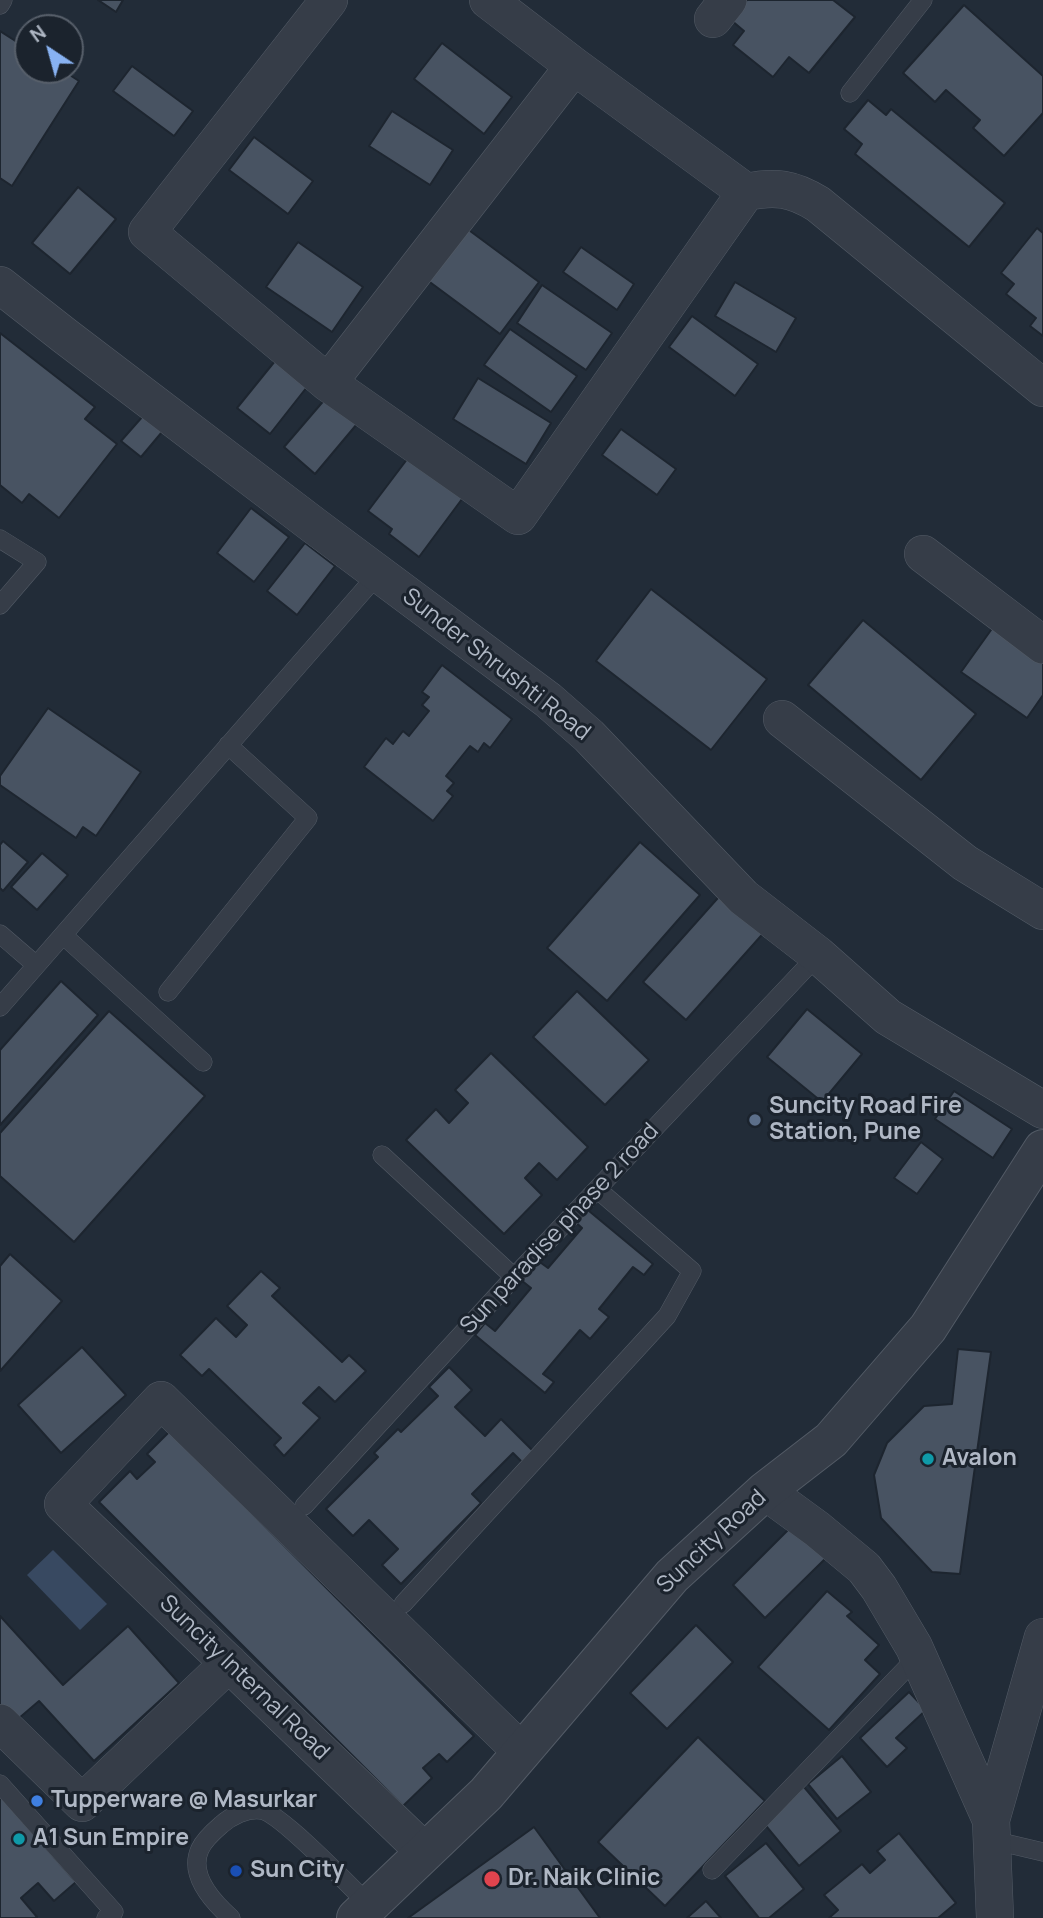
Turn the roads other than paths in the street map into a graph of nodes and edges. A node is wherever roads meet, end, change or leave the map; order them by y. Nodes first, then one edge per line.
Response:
1 (3, 0) edge
2 (330, 0) edge
3 (488, 0) edge
4 (923, 0) edge
5 (0, 5) edge
6 (574, 66) junction
7 (850, 93) dead end
8 (746, 192) junction
9 (0, 285) edge
10 (328, 383) junction
11 (1043, 388) edge
12 (0, 539) edge
13 (923, 554) dead end
14 (378, 574) junction
15 (0, 605) edge
16 (1043, 645) edge
17 (782, 719) dead end
18 (228, 746) junction
19 (1043, 911) edge
20 (0, 934) edge
21 (63, 935) junction
22 (818, 954) junction
23 (36, 965) junction
24 (168, 992) dead end
25 (0, 1007) edge
26 (203, 1062) dead end
27 (1043, 1110) edge
28 (1043, 1149) edge
29 (382, 1155) dead end
30 (597, 1189) junction
31 (514, 1276) junction
32 (765, 1491) junction
33 (304, 1506) dead end
34 (403, 1604) dead end
35 (1043, 1637) edge
36 (918, 1656) junction
37 (229, 1663) junction
38 (0, 1723) edge
39 (522, 1752) junction
40 (0, 1784) edge
41 (991, 1830) junction
42 (425, 1852) junction
43 (1043, 1852) edge
44 (712, 1870) dead end
45 (363, 1912) edge
46 (106, 1918) edge
47 (231, 1918) edge
48 (995, 1918) edge

1 - 5 lane
2 - 10 street
3 - 6 street
4 - 7 lane
6 - 8 street
6 - 10 street
8 - 10 street
8 - 11 street
9 - 14 street, Sunder Shrushti Road
12 - 15 lane
13 - 16 street
14 - 18 lane
14 - 22 street, Sunder Shrushti Road
17 - 19 street
18 - 21 lane
18 - 24 lane
20 - 23 lane
21 - 23 lane
21 - 26 lane
22 - 27 street, Sunder Shrushti Road
22 - 30 lane, Sun paradise phase 2 road
23 - 25 lane
28 - 32 street, Suncity Road
29 - 31 lane
30 - 31 lane, Sun paradise phase 2 road
30 - 34 lane
31 - 33 lane, Sun paradise phase 2 road
32 - 36 street
32 - 39 street, Suncity Road
35 - 41 street
36 - 41 street
36 - 44 lane
37 - 38 street
37 - 39 street, Suncity Internal Road
37 - 42 street, Suncity Internal Road
39 - 42 street, Suncity Road
40 - 46 lane
41 - 43 lane
41 - 48 street
42 - 45 street, Suncity Road
45 - 47 lane

